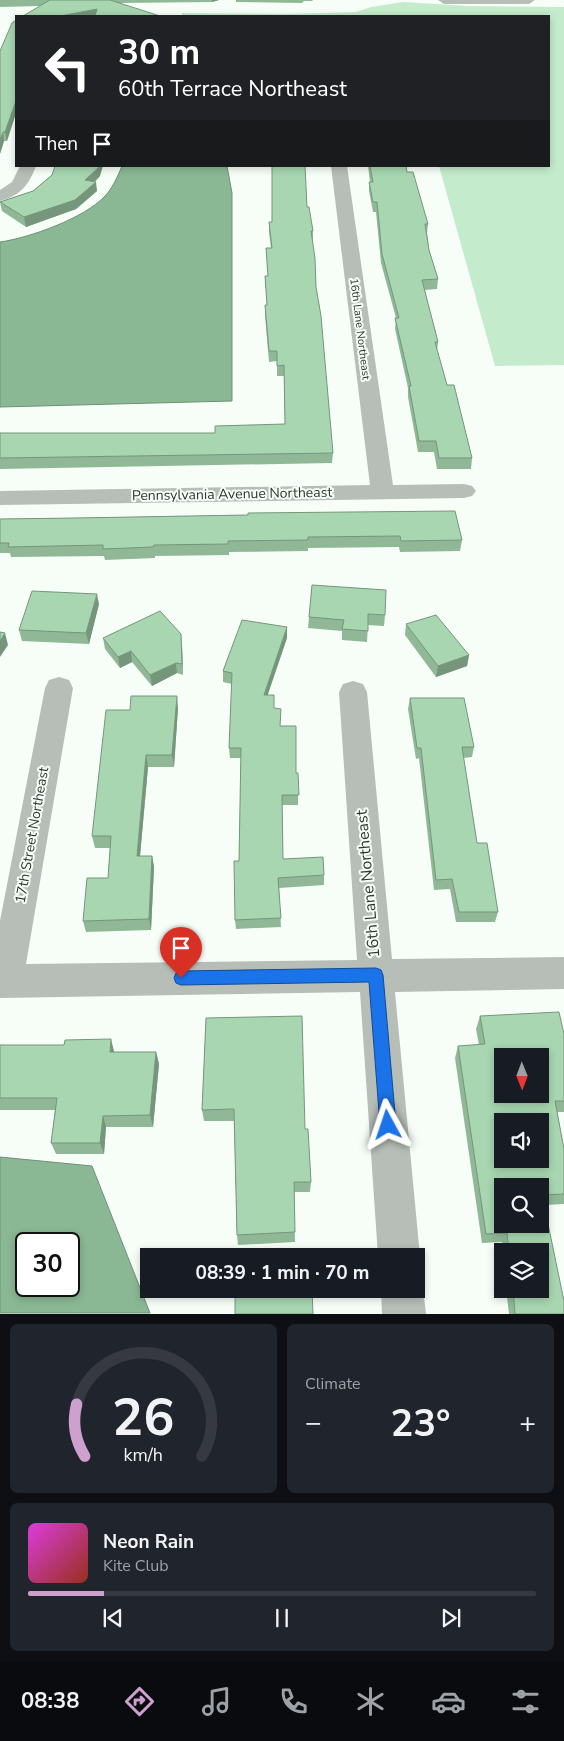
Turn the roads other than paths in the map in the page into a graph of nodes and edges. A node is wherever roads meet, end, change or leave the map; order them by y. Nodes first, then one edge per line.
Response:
1 (444, 0) edge
2 (529, 0) edge
3 (28, 167) edge
4 (339, 167) edge
5 (0, 196) edge
6 (382, 491) junction
7 (464, 491) dead end
8 (0, 498) edge
9 (59, 688) dead end
10 (353, 692) dead end
11 (564, 973) edge
12 (376, 975) junction
13 (3, 981) edge
14 (398, 1248) edge
15 (403, 1298) edge
16 (404, 1314) edge

1 - 2 street
3 - 5 street
4 - 6 street, 16th Lane Northeast
6 - 7 street, Pennsylvania Avenue Northeast
6 - 8 street, Pennsylvania Avenue Northeast
9 - 13 street, 17th Street Northeast
10 - 12 street, 16th Lane Northeast
11 - 12 street
12 - 13 street
12 - 14 street, 16th Lane Northeast
15 - 16 street

